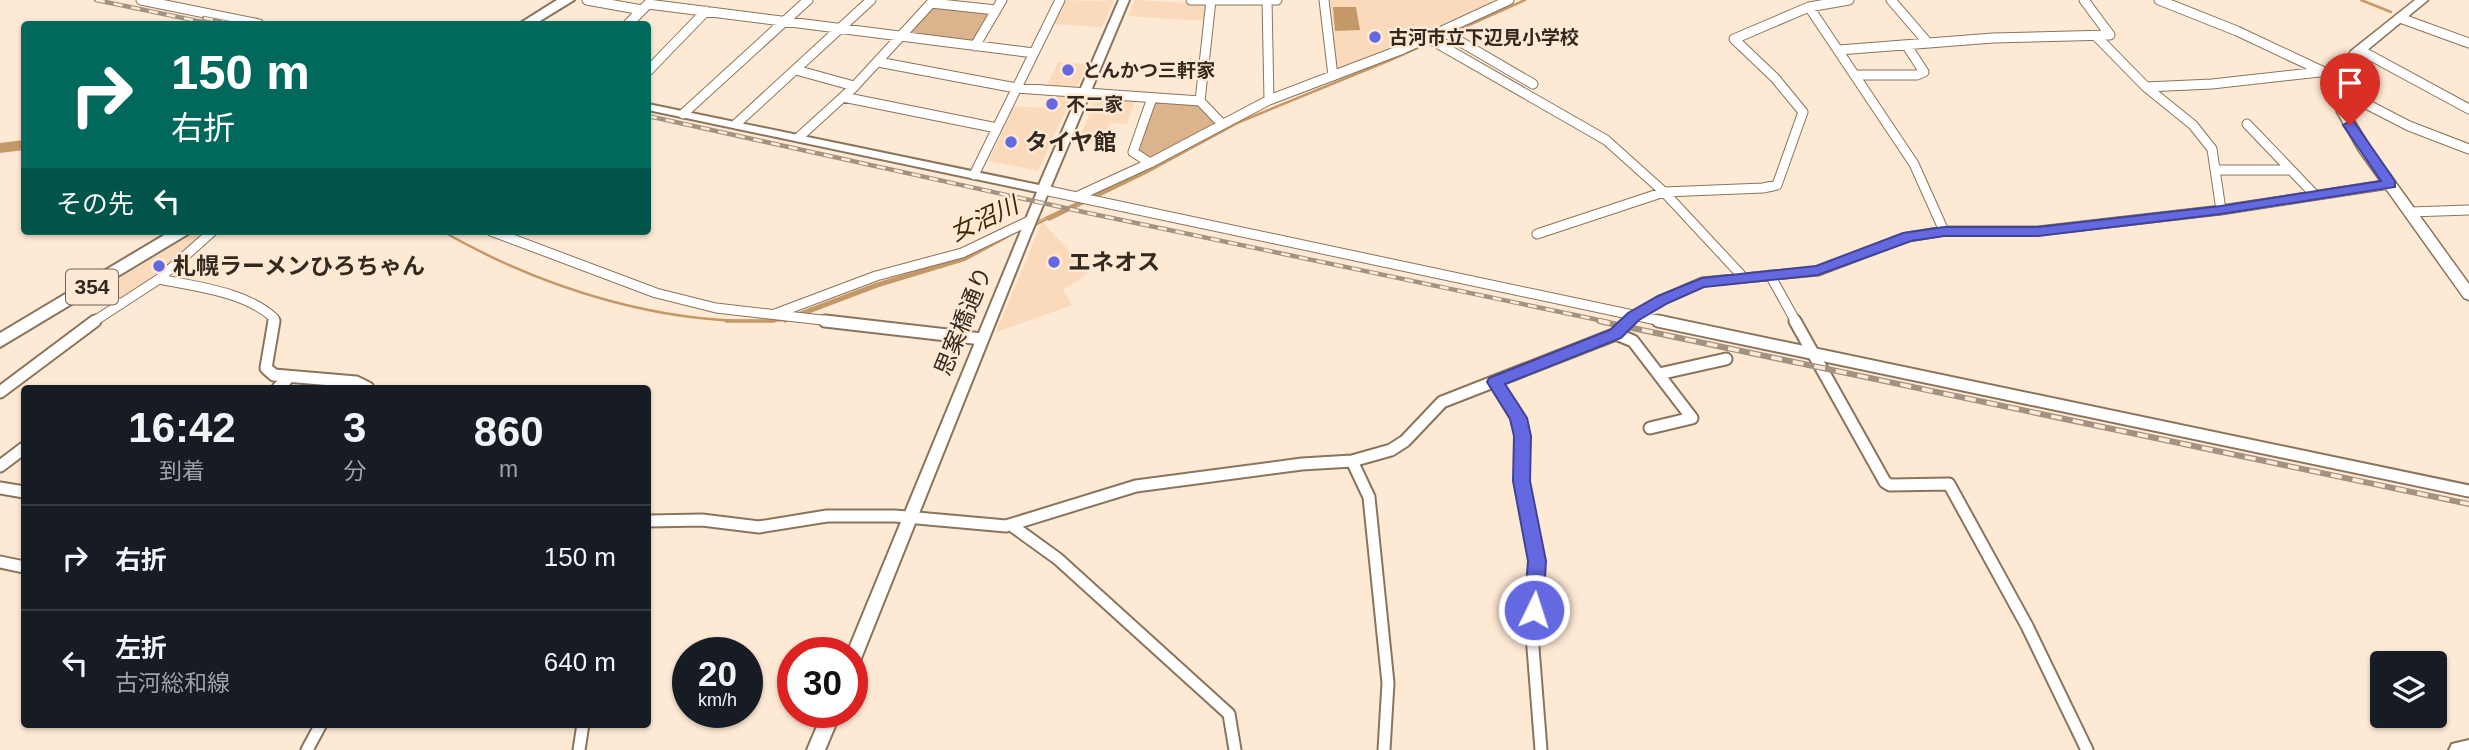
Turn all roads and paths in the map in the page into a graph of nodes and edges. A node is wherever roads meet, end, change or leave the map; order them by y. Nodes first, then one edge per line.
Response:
1 (141, 0) edge
2 (567, 0) edge
3 (587, 0) edge
4 (808, 0) edge
5 (871, 0) edge
6 (1002, 0) edge
7 (1060, 0) edge
8 (1124, 0) edge
9 (1191, 0) edge
10 (1267, 0) edge
11 (1277, 0) edge
12 (1324, 0) edge
13 (1849, 0) edge
14 (1891, 0) edge
15 (2084, 0) edge
16 (2159, 0) edge
17 (2421, 0) edge
18 (1211, 1) edge
19 (1503, 1) edge
20 (933, 2) edge
21 (648, 5) edge
22 (1810, 7) junction
23 (996, 10) junction
24 (706, 11) junction
25 (2403, 15) junction
26 (245, 21) edge
27 (531, 21) edge
28 (631, 21) edge
29 (783, 22) junction
30 (842, 29) junction
31 (1442, 31) junction
32 (2096, 36) junction
33 (902, 37) junction
34 (1428, 38) junction
35 (1928, 43) junction
36 (2469, 43) edge
37 (975, 46) junction
38 (1908, 46) junction
39 (1839, 50) junction
40 (2360, 50) junction
41 (1034, 53) junction
42 (878, 62) junction
43 (1496, 63) junction
44 (651, 68) edge
45 (1483, 69) junction
46 (796, 70) junction
47 (2320, 72) junction
48 (1857, 75) junction
49 (1333, 76) junction
50 (1533, 84) dead end
51 (2338, 84) junction
52 (854, 86) junction
53 (2146, 87) junction
54 (1016, 88) junction
55 (1084, 93) junction
56 (843, 97) junction
57 (1152, 98) junction
58 (1269, 100) junction
59 (1200, 101) junction
60 (651, 108) edge
61 (2469, 109) edge
62 (682, 114) junction
63 (1221, 123) junction
64 (736, 124) junction
65 (2247, 124) dead end
66 (997, 128) junction
67 (799, 137) junction
68 (2469, 149) edge
69 (1150, 163) junction
70 (2216, 170) junction
71 (2291, 170) junction
72 (974, 175) junction
73 (2390, 184) junction
74 (1044, 190) junction
75 (1664, 192) junction
76 (2314, 194) junction
77 (1084, 200) junction
78 (2221, 210) junction
79 (2469, 210) edge
80 (2410, 212) junction
81 (1028, 227) junction
82 (1944, 231) junction
83 (1536, 234) dead end
84 (177, 235) edge
85 (208, 235) edge
86 (502, 235) edge
87 (1770, 275) junction
88 (1744, 278) junction
89 (159, 279) junction
90 (87, 290) junction
91 (2469, 295) edge
92 (121, 304) junction
93 (777, 315) junction
94 (1634, 316) junction
95 (1616, 334) junction
96 (982, 339) junction
97 (0, 341) edge
98 (1814, 354) junction
99 (1726, 359) dead end
100 (1659, 374) junction
101 (288, 377) junction
102 (1495, 382) junction
103 (281, 385) edge
104 (354, 385) edge
105 (0, 392) edge
106 (1650, 428) dead end
107 (21, 450) edge
108 (1352, 461) junction
109 (0, 467) edge
110 (0, 488) edge
111 (2469, 491) edge
112 (21, 492) edge
113 (911, 517) junction
114 (651, 521) edge
115 (1011, 525) junction
116 (0, 562) edge
117 (21, 566) edge
118 (862, 637) edge
119 (319, 728) edge
120 (582, 728) edge
121 (825, 728) edge
122 (2469, 748) edge
123 (307, 750) edge
124 (579, 750) edge
125 (816, 750) edge
126 (1235, 750) edge
127 (1384, 750) edge
128 (1541, 750) edge
129 (2087, 750) edge
130 (2458, 750) edge

1 - 26 street
2 - 27 highway
3 - 21 street
4 - 29 street
5 - 30 street
6 - 23 street
7 - 41 street
8 - 55 street, 思案橋通り
9 - 18 street
10 - 11 street
10 - 18 street
10 - 58 street
12 - 49 street
13 - 22 street
14 - 35 street
15 - 32 street
16 - 47 street
17 - 25 main road
18 - 59 street
19 - 31 street
20 - 23 street
20 - 33 street
21 - 24 street
21 - 28 street
22 - 39 street
22 - 75 street
23 - 37 street
24 - 29 street
24 - 44 street
25 - 36 street
25 - 40 main road
29 - 30 street
29 - 62 street
30 - 33 street
30 - 46 street
31 - 34 street
31 - 43 street
32 - 35 street
32 - 53 street
33 - 37 street
33 - 42 street
34 - 45 street
34 - 49 street
35 - 38 street
37 - 41 street
38 - 39 street
38 - 48 street
39 - 48 street
40 - 51 main road
40 - 61 street
41 - 54 street
42 - 52 street
42 - 54 street
43 - 45 street
43 - 50 street
45 - 75 street
46 - 52 street
46 - 64 street
47 - 51 street
47 - 53 street
48 - 82 street
49 - 58 street
51 - 68 street
51 - 73 main road
52 - 56 street
53 - 70 street
54 - 55 street
54 - 66 street
55 - 57 street
55 - 74 street, 思案橋通り
56 - 66 street
56 - 67 street
57 - 59 street
57 - 69 street
58 - 63 street
59 - 63 street
60 - 62 street
62 - 64 street
63 - 69 street
64 - 67 street
65 - 71 street
66 - 72 street
67 - 72 street
69 - 77 street
70 - 71 street
70 - 78 street
71 - 76 street
72 - 74 street
73 - 76 street
73 - 80 main road
74 - 77 street
74 - 81 street, 思案橋通り
75 - 83 street
75 - 88 street
76 - 78 street
77 - 94 street
78 - 82 street
79 - 80 street
80 - 91 main road
81 - 93 street
81 - 96 street, 思案橋通り
82 - 87 street
84 - 90 highway, 354
85 - 89 street
86 - 93 street
87 - 88 street
87 - 98 street
88 - 94 street
89 - 92 street
89 - 101 street
90 - 92 street
90 - 97 highway, 354
92 - 105 street
93 - 96 street
94 - 95 street
94 - 98 street
95 - 100 street
95 - 102 street
96 - 113 street, 思案橋通り
98 - 111 street
98 - 129 street
99 - 100 street
100 - 106 street
101 - 103 street
101 - 104 street
102 - 108 street
102 - 128 street
107 - 109 street
108 - 115 street
108 - 127 street
110 - 112 street
113 - 114 street
113 - 115 street
113 - 118 street, 思案橋通り
115 - 126 street
116 - 117 street
119 - 123 street
120 - 124 street
121 - 125 street
122 - 130 street

